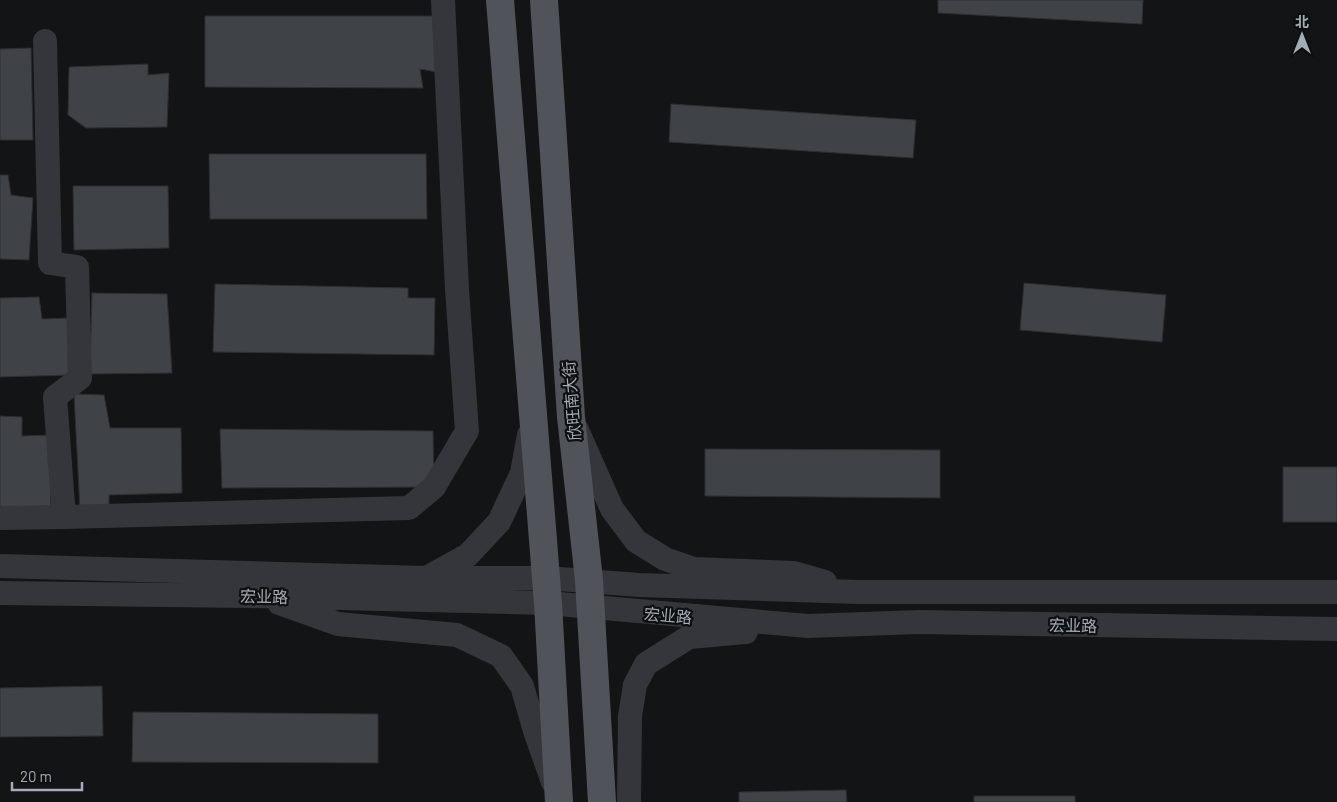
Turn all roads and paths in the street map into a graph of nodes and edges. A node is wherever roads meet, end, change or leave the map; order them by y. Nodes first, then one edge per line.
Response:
1 (443, 0) edge
2 (500, 0) edge
3 (544, 0) edge
4 (45, 41) dead end
5 (532, 416) junction
6 (571, 417) junction
7 (64, 517) junction
8 (0, 518) edge
9 (0, 566) edge
10 (251, 572) junction
11 (426, 578) junction
12 (589, 580) junction
13 (547, 591) junction
14 (858, 592) junction
15 (1337, 592) edge
16 (0, 593) edge
17 (255, 596) junction
18 (590, 608) junction
19 (808, 626) junction
20 (1337, 629) edge
21 (559, 800) edge
22 (602, 802) edge
23 (629, 802) edge

1 - 7 street
2 - 5 main road
3 - 6 main road, 欣旺南大街
4 - 7 street
5 - 11 street
5 - 13 main road
6 - 12 main road, 欣旺南大街
6 - 14 street
7 - 8 street
9 - 10 street, 宏业路
10 - 11 street, 宏业路
10 - 17 street
11 - 13 street, 宏业路
12 - 13 street, 宏业路
12 - 14 street, 宏业路
12 - 18 main road, 欣旺南大街
13 - 17 street, 宏业路
13 - 18 street, 宏业路
13 - 21 main road
14 - 15 street, 宏业路
16 - 17 street, 宏业路
17 - 21 street
18 - 19 street, 宏业路
18 - 22 main road, 欣旺南大街
19 - 20 street, 宏业路
19 - 23 street

